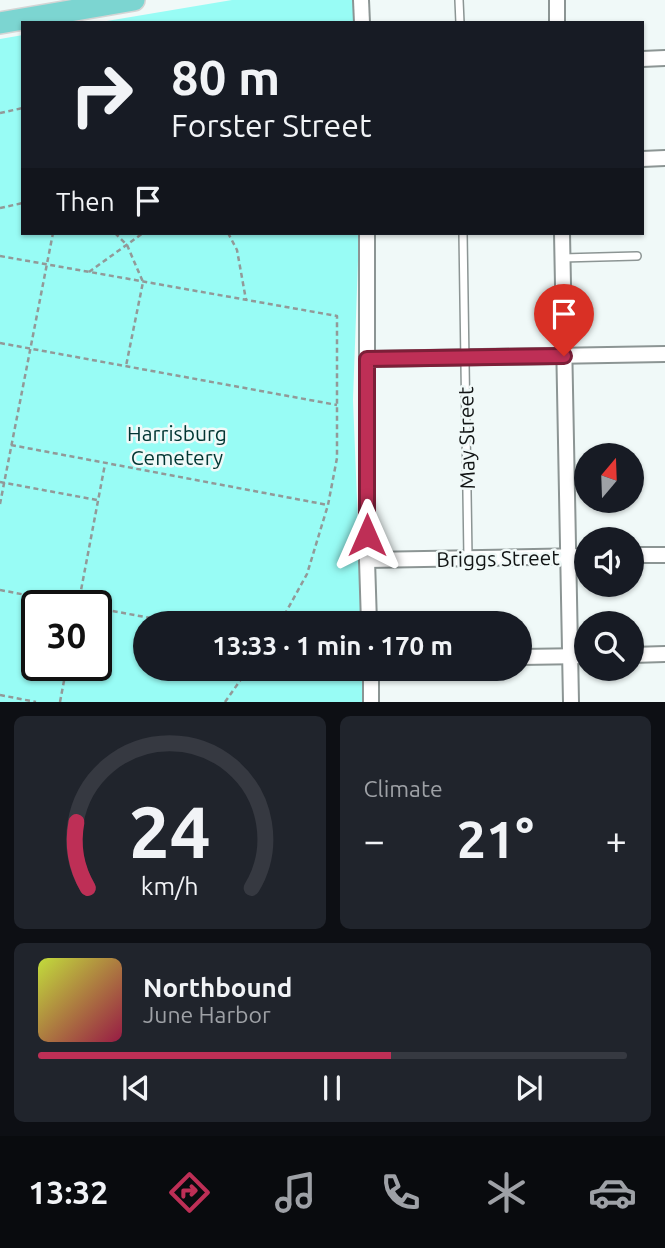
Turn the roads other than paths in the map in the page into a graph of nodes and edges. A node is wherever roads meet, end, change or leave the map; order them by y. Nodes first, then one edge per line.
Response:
1 (134, 0) edge
2 (362, 0) edge
3 (459, 0) edge
4 (557, 0) edge
5 (80, 4) edge
6 (362, 21) edge
7 (460, 21) edge
8 (557, 21) edge
9 (0, 23) edge
10 (665, 58) edge
11 (644, 59) edge
12 (665, 158) edge
13 (644, 159) edge
14 (367, 235) edge
15 (463, 235) edge
16 (562, 235) edge
17 (637, 256) dead end
18 (562, 258) junction
19 (665, 355) edge
20 (564, 356) junction
21 (465, 358) junction
22 (367, 359) junction
23 (644, 555) edge
24 (665, 555) edge
25 (568, 556) junction
26 (574, 556) edge
27 (468, 558) junction
28 (367, 561) junction
29 (369, 611) edge
30 (665, 654) edge
31 (644, 655) edge
32 (570, 656) junction
33 (574, 656) edge
34 (532, 657) edge
35 (371, 681) edge
36 (371, 702) edge
37 (571, 702) edge

1 - 5 main road
2 - 6 street
3 - 7 lane
4 - 8 street
5 - 9 main road
10 - 11 street
12 - 13 street
14 - 22 street
15 - 21 lane, May Street
16 - 18 street
17 - 18 lane
18 - 20 street
19 - 20 street
20 - 21 street
20 - 25 street
21 - 22 street
21 - 27 lane, May Street
22 - 28 street
23 - 24 street
25 - 26 street, Briggs Street
25 - 27 street, Briggs Street
25 - 32 street
27 - 28 street, Briggs Street
28 - 29 street
30 - 31 street
32 - 33 street
32 - 34 street
32 - 37 street
35 - 36 street

